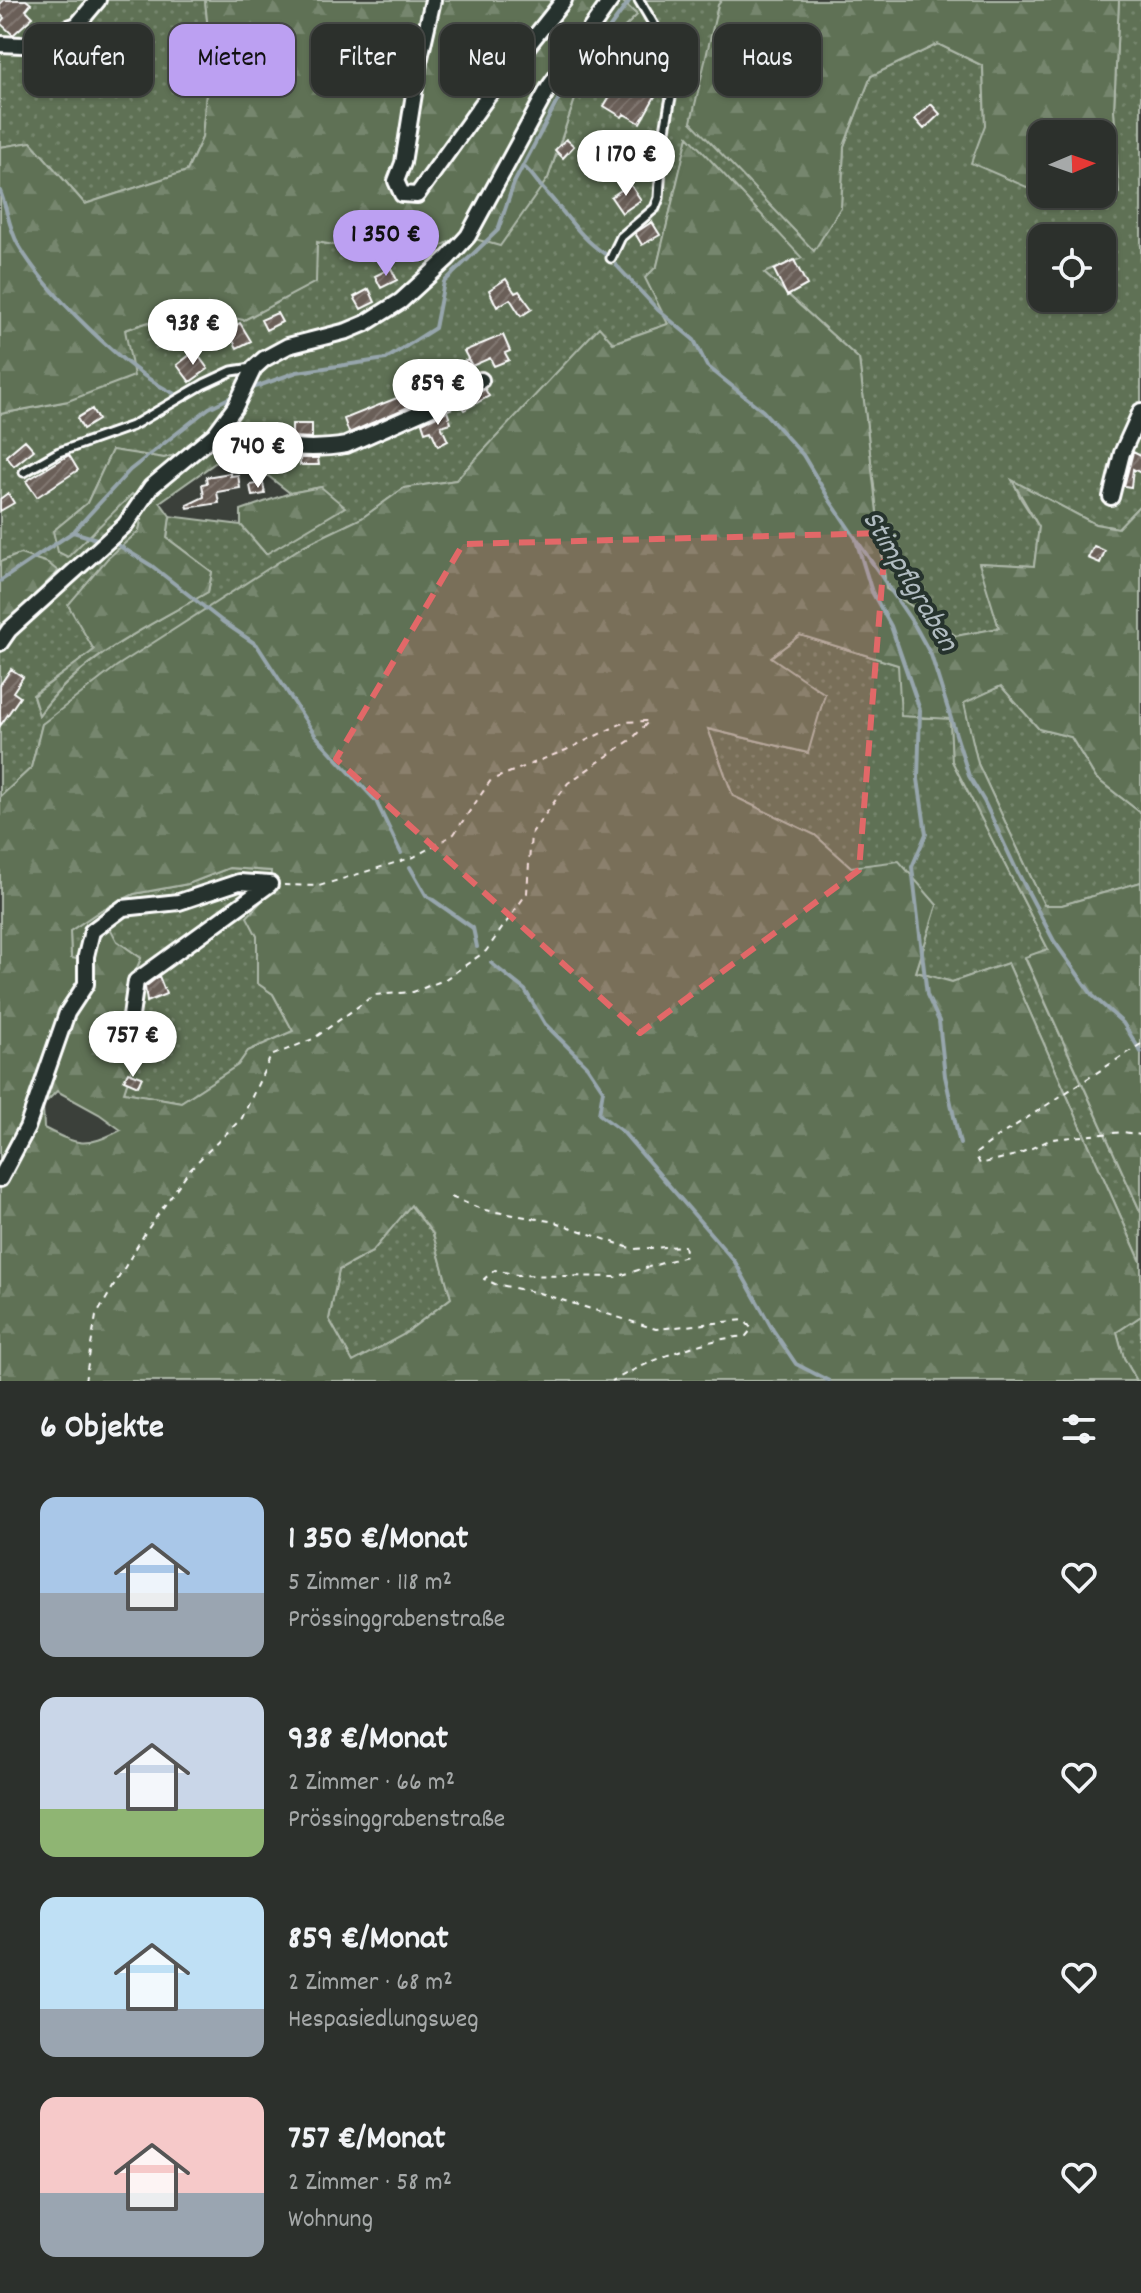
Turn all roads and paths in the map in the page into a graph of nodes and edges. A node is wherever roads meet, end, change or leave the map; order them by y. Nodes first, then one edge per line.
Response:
1 (98, 0) edge
2 (433, 0) edge
3 (564, 0) edge
4 (611, 0) edge
5 (641, 3) edge
6 (0, 44) edge
7 (611, 258) dead end
8 (254, 368) junction
9 (481, 380) dead end
10 (1141, 411) edge
11 (215, 434) junction
12 (24, 472) dead end
13 (1111, 497) dead end
14 (0, 643) edge
15 (270, 884) junction
16 (130, 1023) dead end
17 (1141, 1044) edge
18 (1141, 1135) edge
19 (0, 1179) edge
20 (451, 1197) dead end
21 (85, 1381) edge
22 (612, 1381) edge

1 - 6 street
2 - 3 street
4 - 8 street
5 - 7 lane
8 - 11 street
8 - 12 lane
9 - 11 street
10 - 13 street
11 - 14 street
15 - 16 street
15 - 19 street
15 - 21 path
17 - 18 path
20 - 22 path

